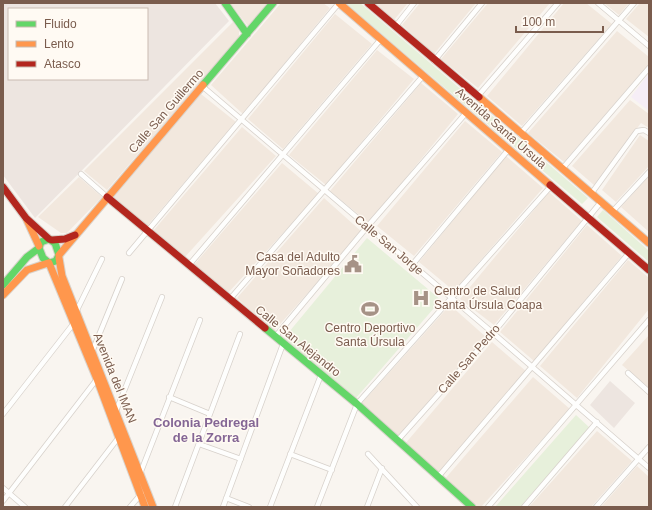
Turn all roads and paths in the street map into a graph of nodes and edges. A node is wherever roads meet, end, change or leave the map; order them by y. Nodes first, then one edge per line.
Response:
1 (225, 3) edge
2 (273, 3) edge
3 (339, 3) edge
4 (368, 3) edge
5 (414, 3) edge
6 (482, 3) edge
7 (558, 3) edge
8 (598, 3) edge
9 (634, 3) edge
10 (618, 21) junction
11 (395, 27) junction
12 (247, 34) junction
13 (381, 39) junction
14 (649, 46) edge
15 (434, 60) junction
16 (649, 68) edge
17 (423, 76) junction
18 (202, 86) junction
19 (477, 97) junction
20 (466, 113) junction
21 (242, 120) junction
22 (520, 134) junction
23 (649, 134) edge
24 (509, 149) junction
25 (283, 156) junction
26 (562, 169) junction
27 (649, 172) edge
28 (81, 174) dead end
29 (551, 186) junction
30 (3, 187) edge
31 (324, 190) junction
32 (591, 194) junction
33 (107, 196) junction
34 (601, 202) junction
35 (612, 212) junction
36 (26, 218) junction
37 (588, 218) junction
38 (367, 227) junction
39 (149, 230) junction
40 (76, 234) junction
41 (50, 240) junction
42 (649, 243) edge
43 (39, 247) junction
44 (129, 253) dead end
45 (629, 253) junction
46 (59, 256) junction
47 (102, 259) dead end
48 (49, 263) junction
49 (189, 265) junction
50 (412, 265) junction
51 (649, 270) edge
52 (122, 279) dead end
53 (3, 285) edge
54 (3, 295) edge
55 (162, 297) dead end
56 (230, 299) junction
57 (452, 299) junction
58 (76, 312) junction
59 (200, 320) dead end
60 (649, 320) edge
61 (74, 324) junction
62 (493, 332) junction
63 (240, 334) dead end
64 (275, 337) junction
65 (284, 344) junction
66 (90, 353) junction
67 (533, 367) junction
68 (628, 373) dead end
69 (321, 375) junction
70 (99, 377) junction
71 (649, 392) edge
72 (169, 397) junction
73 (357, 404) junction
74 (577, 405) junction
75 (114, 413) junction
76 (3, 414) edge
77 (210, 414) junction
78 (597, 422) junction
79 (124, 431) junction
80 (119, 437) junction
81 (396, 441) junction
82 (199, 444) junction
83 (649, 447) edge
84 (290, 454) junction
85 (368, 454) dead end
86 (241, 459) junction
87 (639, 459) junction
88 (382, 468) junction
89 (649, 468) edge
90 (332, 470) junction
91 (140, 474) junction
92 (438, 477) junction
93 (136, 485) junction
94 (3, 488) edge
95 (143, 493) junction
96 (9, 494) junction
97 (226, 498) junction
98 (3, 501) edge
99 (25, 507) edge
100 (65, 507) edge
101 (130, 507) edge
102 (145, 507) edge
103 (153, 507) edge
104 (175, 507) edge
105 (223, 507) edge
106 (249, 507) edge
107 (270, 507) edge
108 (317, 507) edge
109 (367, 507) edge
110 (417, 507) edge
111 (472, 507) edge
112 (488, 507) edge
113 (524, 507) edge
114 (596, 507) edge

1 - 12 street
2 - 12 street, Calle San Guillermo
3 - 13 street, Avenida Santa Úrsula
3 - 21 street
4 - 11 street, Avenida Santa Úrsula
5 - 11 street
6 - 15 street
7 - 19 street
8 - 10 street
9 - 10 street
10 - 14 street
10 - 22 street
11 - 15 street, Avenida Santa Úrsula
12 - 18 street, Calle San Guillermo
13 - 17 street, Avenida Santa Úrsula
13 - 25 street
15 - 19 street, Avenida Santa Úrsula
16 - 26 street
17 - 20 street, Avenida Santa Úrsula
17 - 31 street
18 - 21 street, Calle San Jorge
18 - 33 street, Calle San Guillermo
19 - 22 street, Avenida Santa Úrsula
20 - 24 street, Avenida Santa Úrsula
20 - 38 street
21 - 25 street, Calle San Jorge
21 - 39 street
22 - 26 street, Avenida Santa Úrsula
23 - 32 street
24 - 29 street, Avenida Santa Úrsula
24 - 50 street
25 - 31 street, Calle San Jorge
25 - 49 street
26 - 32 street, Avenida Santa Úrsula
27 - 35 street
28 - 33 street
29 - 37 street, Avenida Santa Úrsula
29 - 57 street
30 - 36 street
31 - 38 street, Calle San Jorge
31 - 56 street
32 - 34 street, Avenida Santa Úrsula
33 - 39 street, Calle San Alejandro
33 - 40 street, Calle San Guillermo
34 - 35 street, Avenida Santa Úrsula
34 - 37 street, Calle San Pedro
35 - 42 street, Avenida Santa Úrsula
36 - 41 street
36 - 43 street
37 - 45 street, Avenida Santa Úrsula
37 - 62 street, Calle San Pedro
38 - 50 street, Calle San Jorge
38 - 64 street
39 - 44 street
39 - 49 street, Calle San Alejandro
40 - 41 street
40 - 46 street, Calle San Guillermo
41 - 43 street
41 - 46 street
43 - 48 street
43 - 53 street
45 - 51 street, Avenida Santa Úrsula
45 - 67 street
46 - 48 street
46 - 58 street, Avenida del IMAN
47 - 58 street
48 - 54 street
48 - 61 street, Avenida del IMAN
49 - 56 street, Calle San Alejandro
50 - 57 street, Calle San Jorge
52 - 66 street
55 - 75 street
56 - 64 street, Calle San Alejandro
57 - 62 street, Calle San Jorge
57 - 73 street
58 - 61 street
58 - 66 street, Avenida del IMAN
59 - 72 street
60 - 74 street
61 - 66 street, Avenida del IMAN
61 - 76 street
62 - 67 street, Calle San Jorge
62 - 81 street, Calle San Pedro
63 - 77 street
64 - 65 street, Calle San Alejandro
65 - 69 street, Calle San Alejandro
65 - 86 street
66 - 70 street, Avenida del IMAN
67 - 74 street, Calle San Jorge
67 - 92 street
68 - 71 street
69 - 73 street, Calle San Alejandro
69 - 84 street
70 - 75 street, Avenida del IMAN
70 - 96 street
72 - 77 street
72 - 91 street
73 - 81 street, Calle San Alejandro
73 - 90 street
74 - 78 street, Calle San Jorge
74 - 112 street
75 - 79 street, Avenida del IMAN
75 - 80 street, Avenida del IMAN
77 - 82 street
78 - 87 street, Calle San Jorge
78 - 113 street
79 - 80 street
79 - 91 street, Avenida del IMAN
80 - 93 street, Avenida del IMAN
80 - 100 street
81 - 92 street, Calle San Alejandro
82 - 86 street
82 - 104 street
83 - 87 street
84 - 90 street
84 - 107 street
85 - 88 street
86 - 97 street
87 - 89 street, Calle San Jorge
87 - 114 street
88 - 109 street
88 - 110 street
90 - 108 street
91 - 93 street
91 - 95 street, Avenida del IMAN
92 - 111 street, Calle San Alejandro
93 - 95 street, Avenida del IMAN
94 - 96 street
95 - 101 street
95 - 102 street, Avenida del IMAN
95 - 103 street, Avenida del IMAN
96 - 98 street
96 - 99 street
97 - 105 street
97 - 106 street

